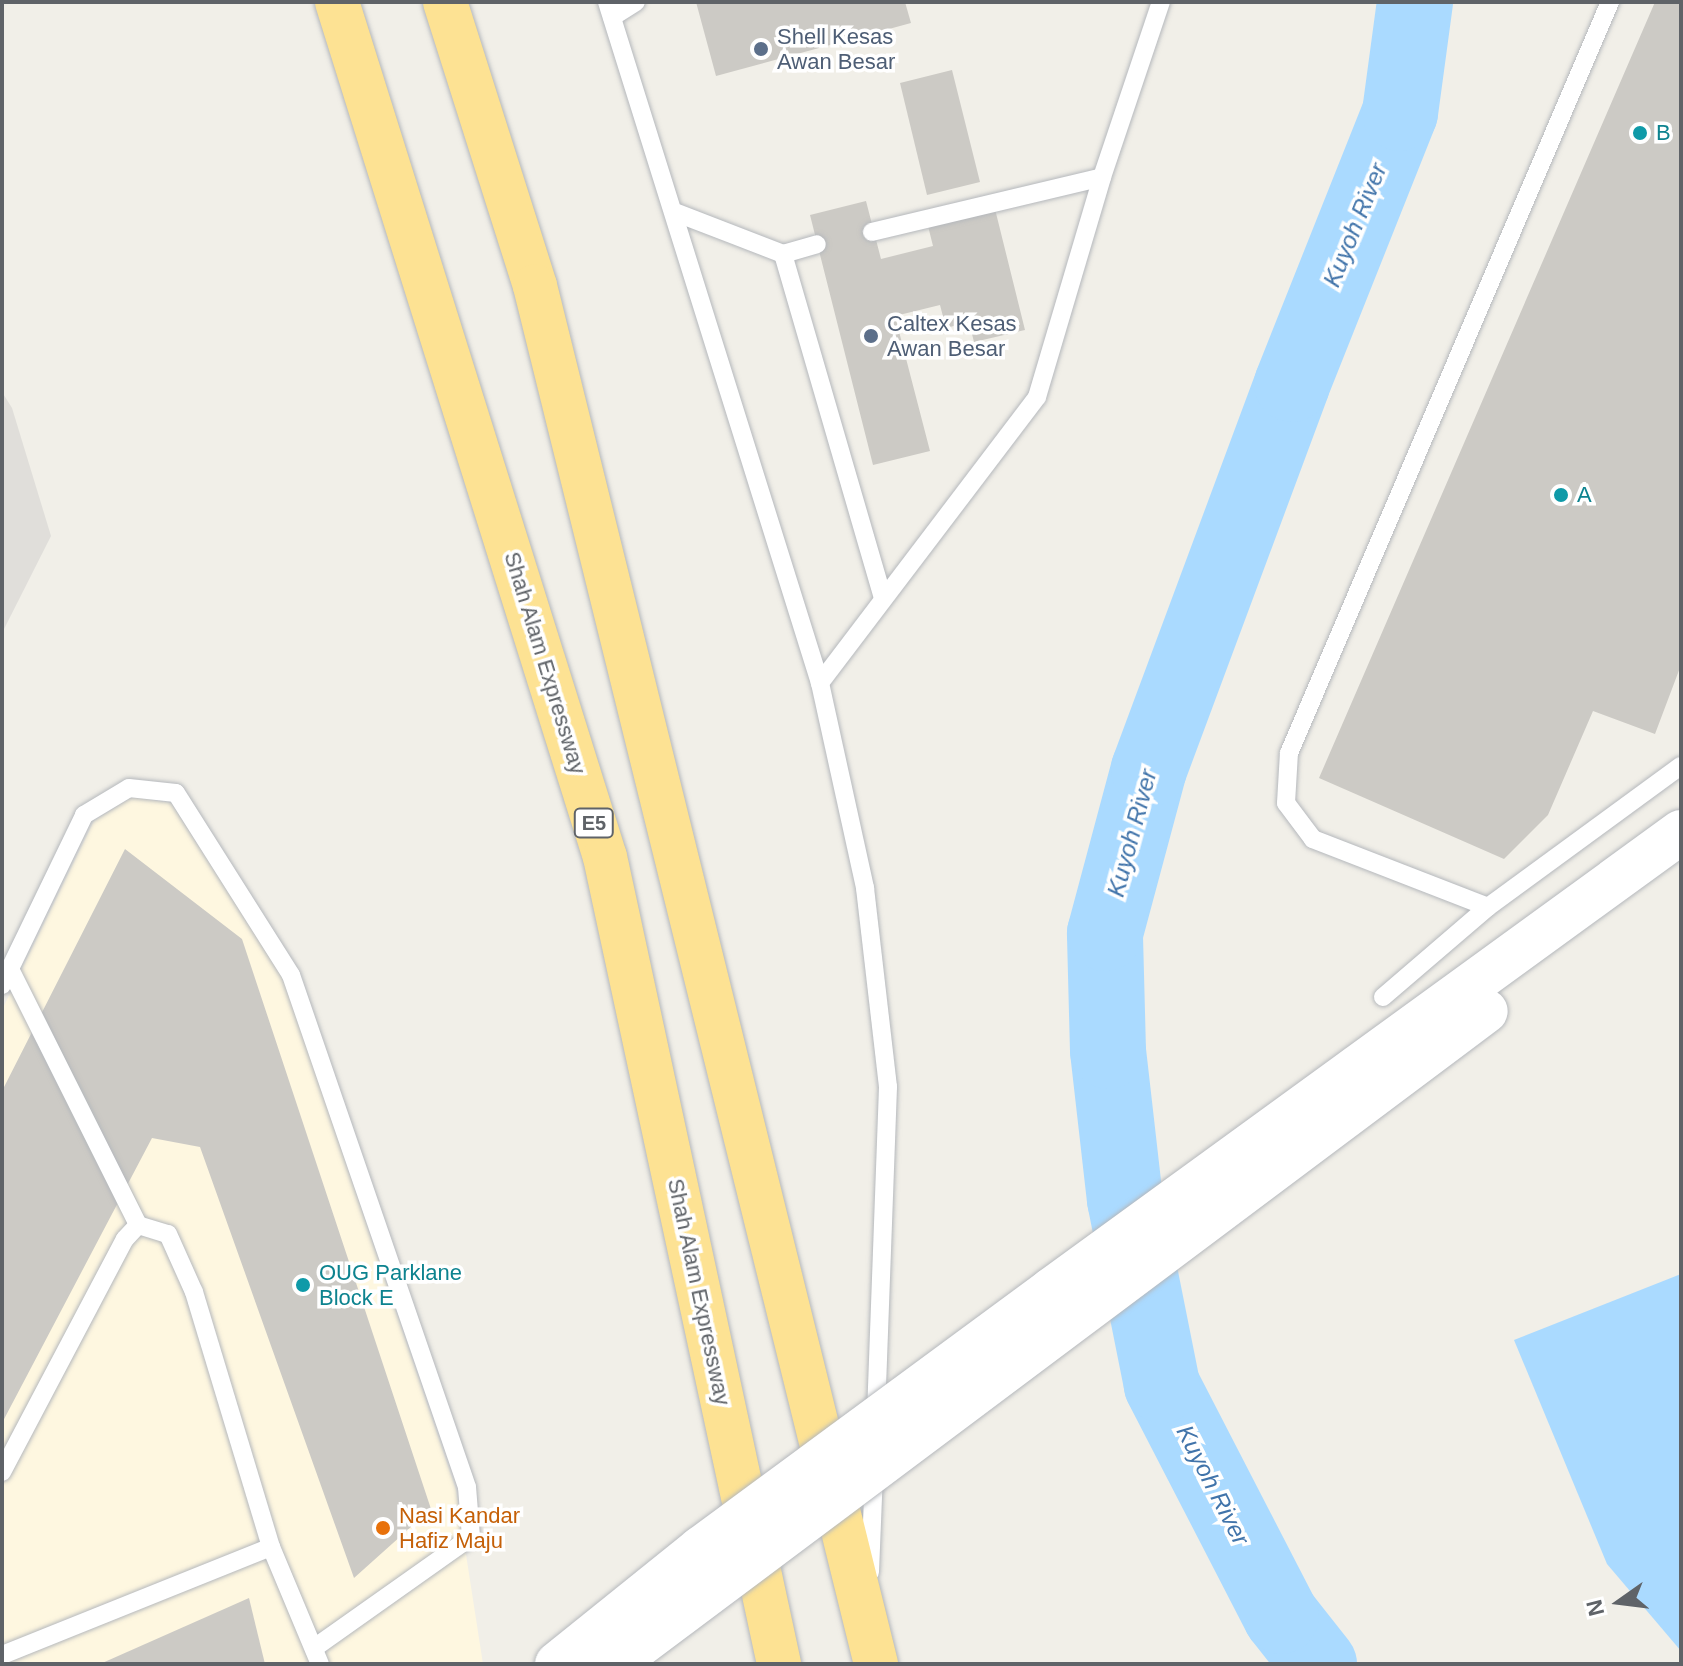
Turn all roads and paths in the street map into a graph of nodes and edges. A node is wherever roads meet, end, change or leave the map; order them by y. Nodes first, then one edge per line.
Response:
1 (337, 2) edge
2 (445, 2) edge
3 (636, 2) edge
4 (1161, 2) edge
5 (1610, 2) edge
6 (610, 10) edge
7 (1102, 177) junction
8 (677, 213) junction
9 (872, 232) dead end
10 (817, 244) dead end
11 (783, 254) junction
12 (883, 598) junction
13 (820, 683) junction
14 (1681, 766) edge
15 (1681, 832) edge
16 (1681, 867) edge
17 (1488, 907) junction
18 (6, 977) edge
19 (1383, 997) dead end
20 (138, 1225) junction
21 (2, 1472) edge
22 (271, 1547) junction
23 (868, 1618) junction
24 (2, 1655) edge
25 (317, 1656) edge
26 (557, 1664) edge
27 (614, 1664) edge
28 (779, 1664) edge
29 (876, 1664) edge

1 - 28 highway, Shah Alam Expressway / E5
2 - 23 highway
3 - 6 lane
4 - 7 lane
5 - 17 lane
6 - 8 lane
7 - 9 lane
7 - 12 lane
8 - 11 lane
8 - 13 lane
10 - 11 lane
11 - 12 lane
12 - 13 lane
13 - 23 lane
14 - 17 lane
15 - 26 street, bridge
16 - 27 street, bridge
17 - 19 lane
18 - 20 lane
18 - 25 lane
20 - 21 lane
20 - 22 lane
22 - 24 lane
22 - 25 lane
23 - 29 highway

